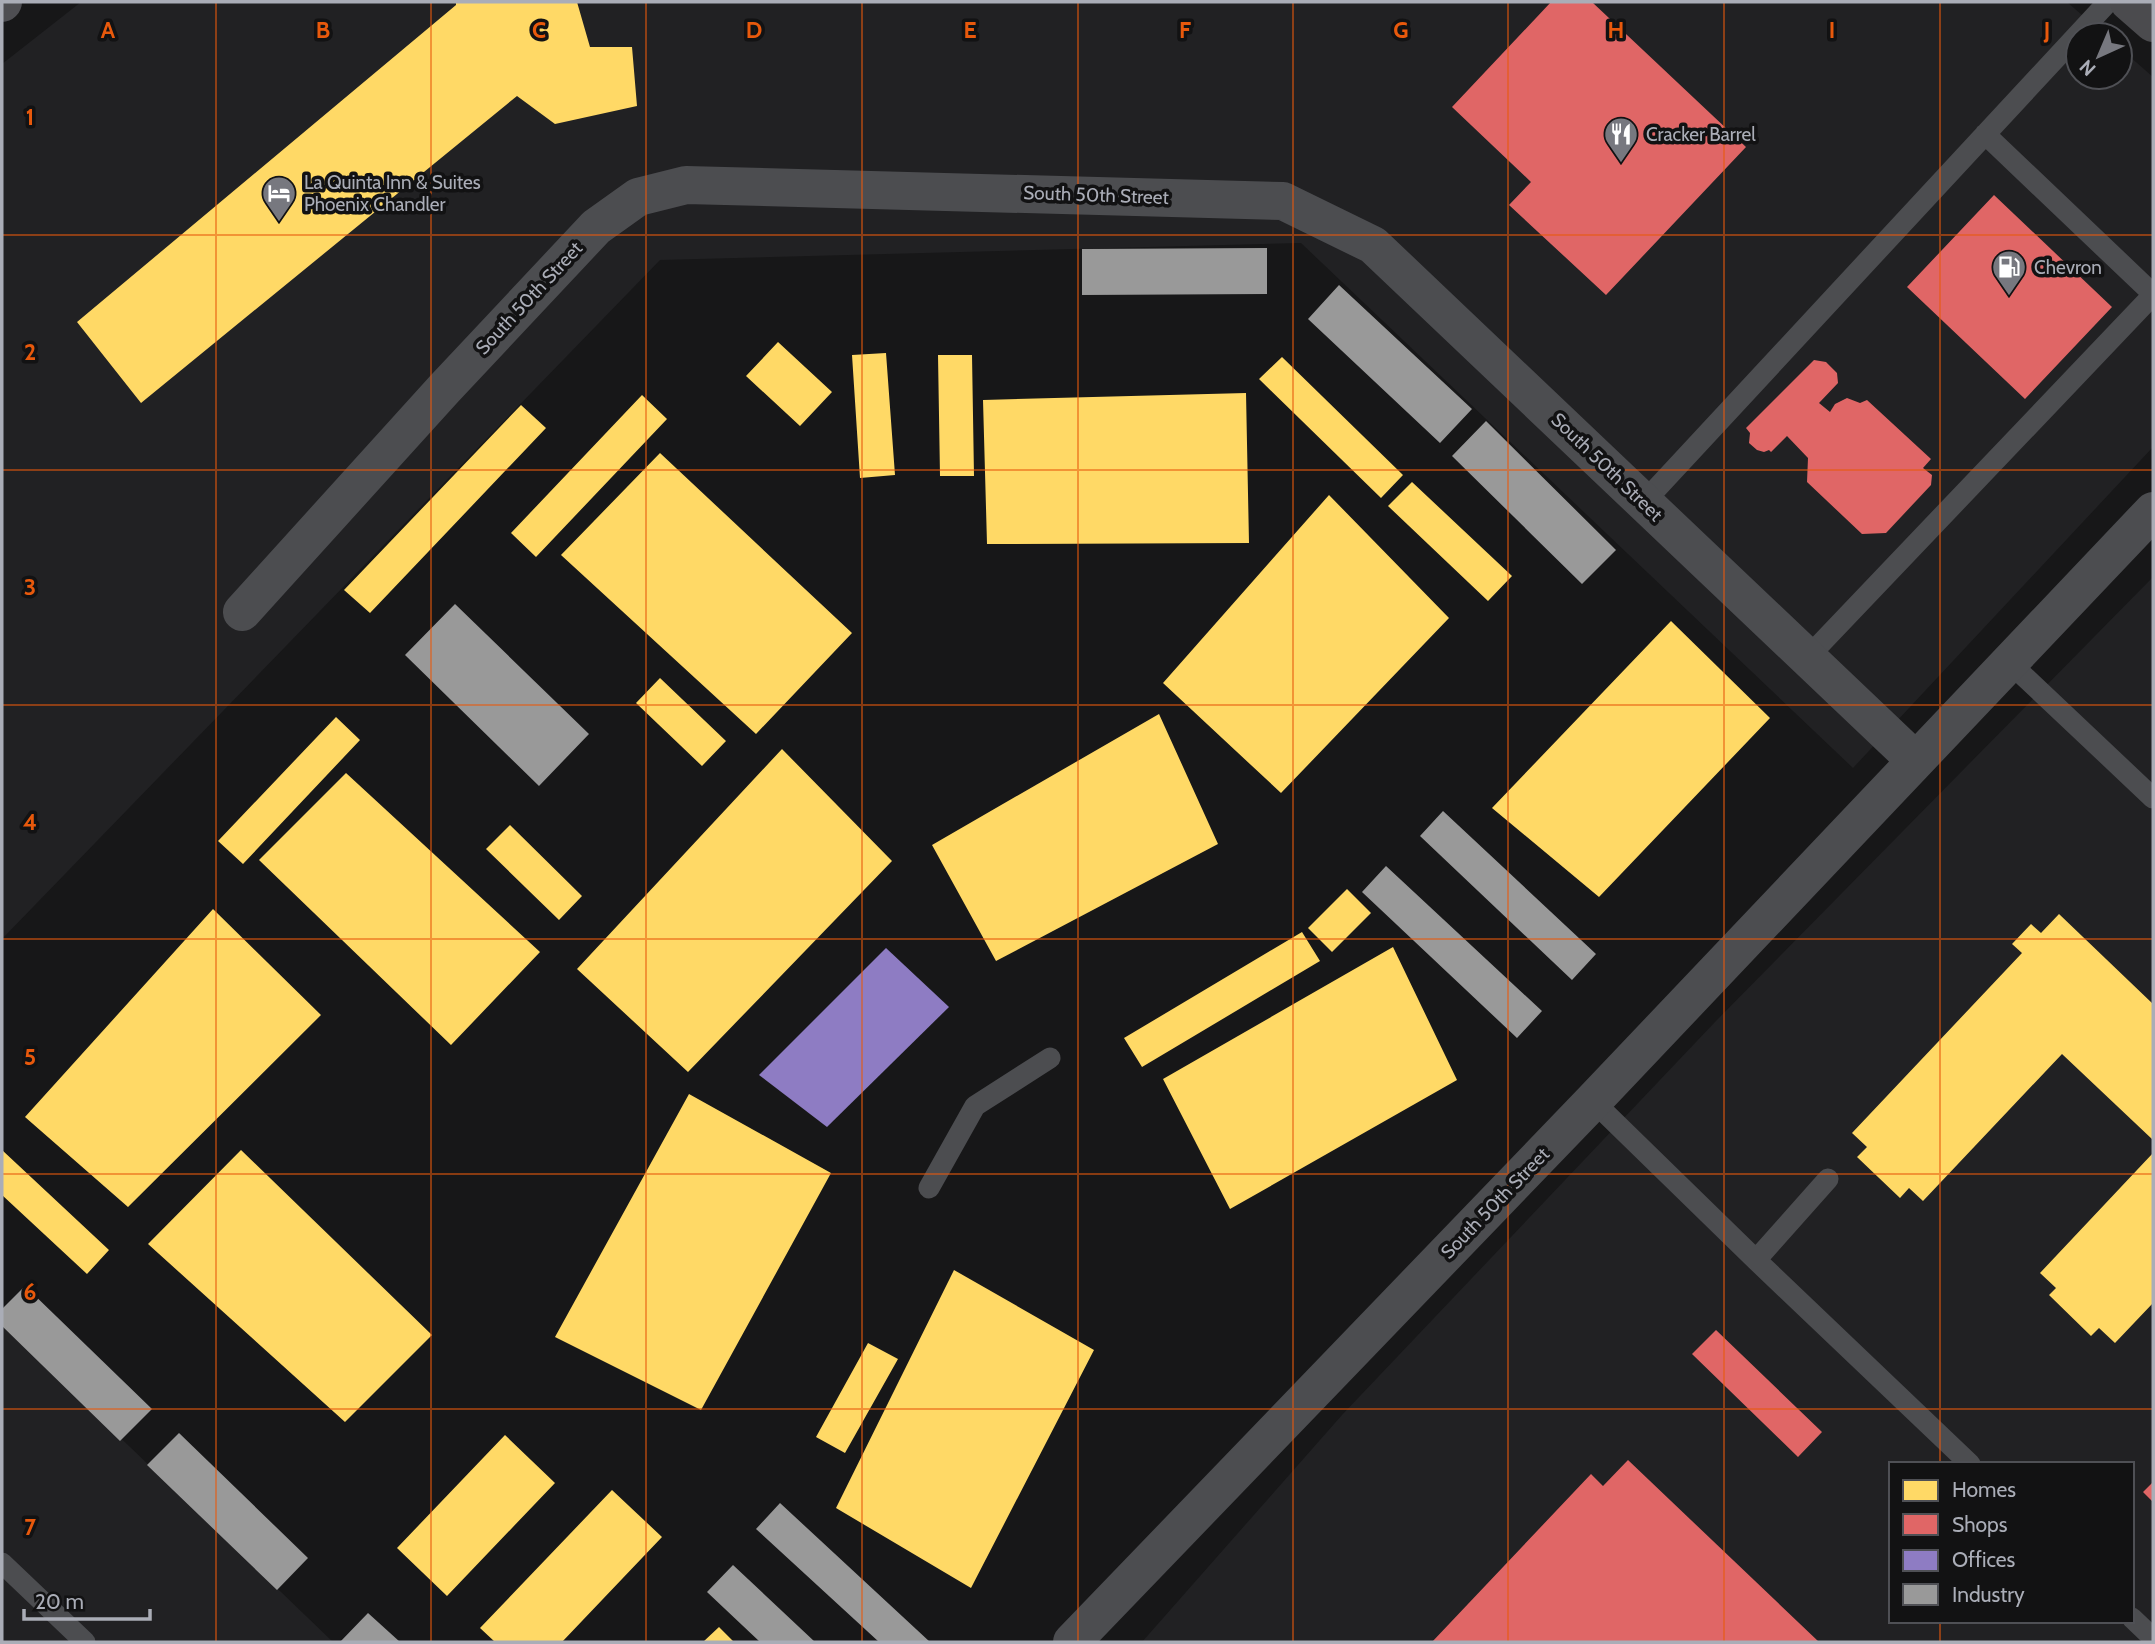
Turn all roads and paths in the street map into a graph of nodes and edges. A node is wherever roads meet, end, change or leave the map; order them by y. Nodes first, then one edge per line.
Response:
1 (2108, 2) edge
2 (2129, 2) edge
3 (2153, 23) edge
4 (1985, 134) junction
5 (2153, 295) edge
6 (1644, 502) junction
7 (2153, 511) edge
8 (242, 612) dead end
9 (1807, 658) junction
10 (2010, 663) junction
11 (1915, 760) junction
12 (2153, 798) edge
13 (1049, 1058) dead end
14 (1593, 1101) junction
15 (1828, 1179) dead end
16 (929, 1188) dead end
17 (1756, 1260) junction
18 (1968, 1462) edge
19 (2, 1563) edge
20 (2134, 1620) edge
21 (2153, 1638) edge
22 (85, 1642) edge
23 (1072, 1642) edge

1 - 4 lane
2 - 3 main road
4 - 5 lane
4 - 6 lane
5 - 9 lane
6 - 8 street, South 50th Street
6 - 9 street, South 50th Street
7 - 10 street, South 50th Street
9 - 11 street, South 50th Street
10 - 11 street, South 50th Street
10 - 12 lane
11 - 14 street, South 50th Street
13 - 16 lane
14 - 17 lane
14 - 23 street, South 50th Street
15 - 17 lane
17 - 18 lane
19 - 22 lane
20 - 21 lane

